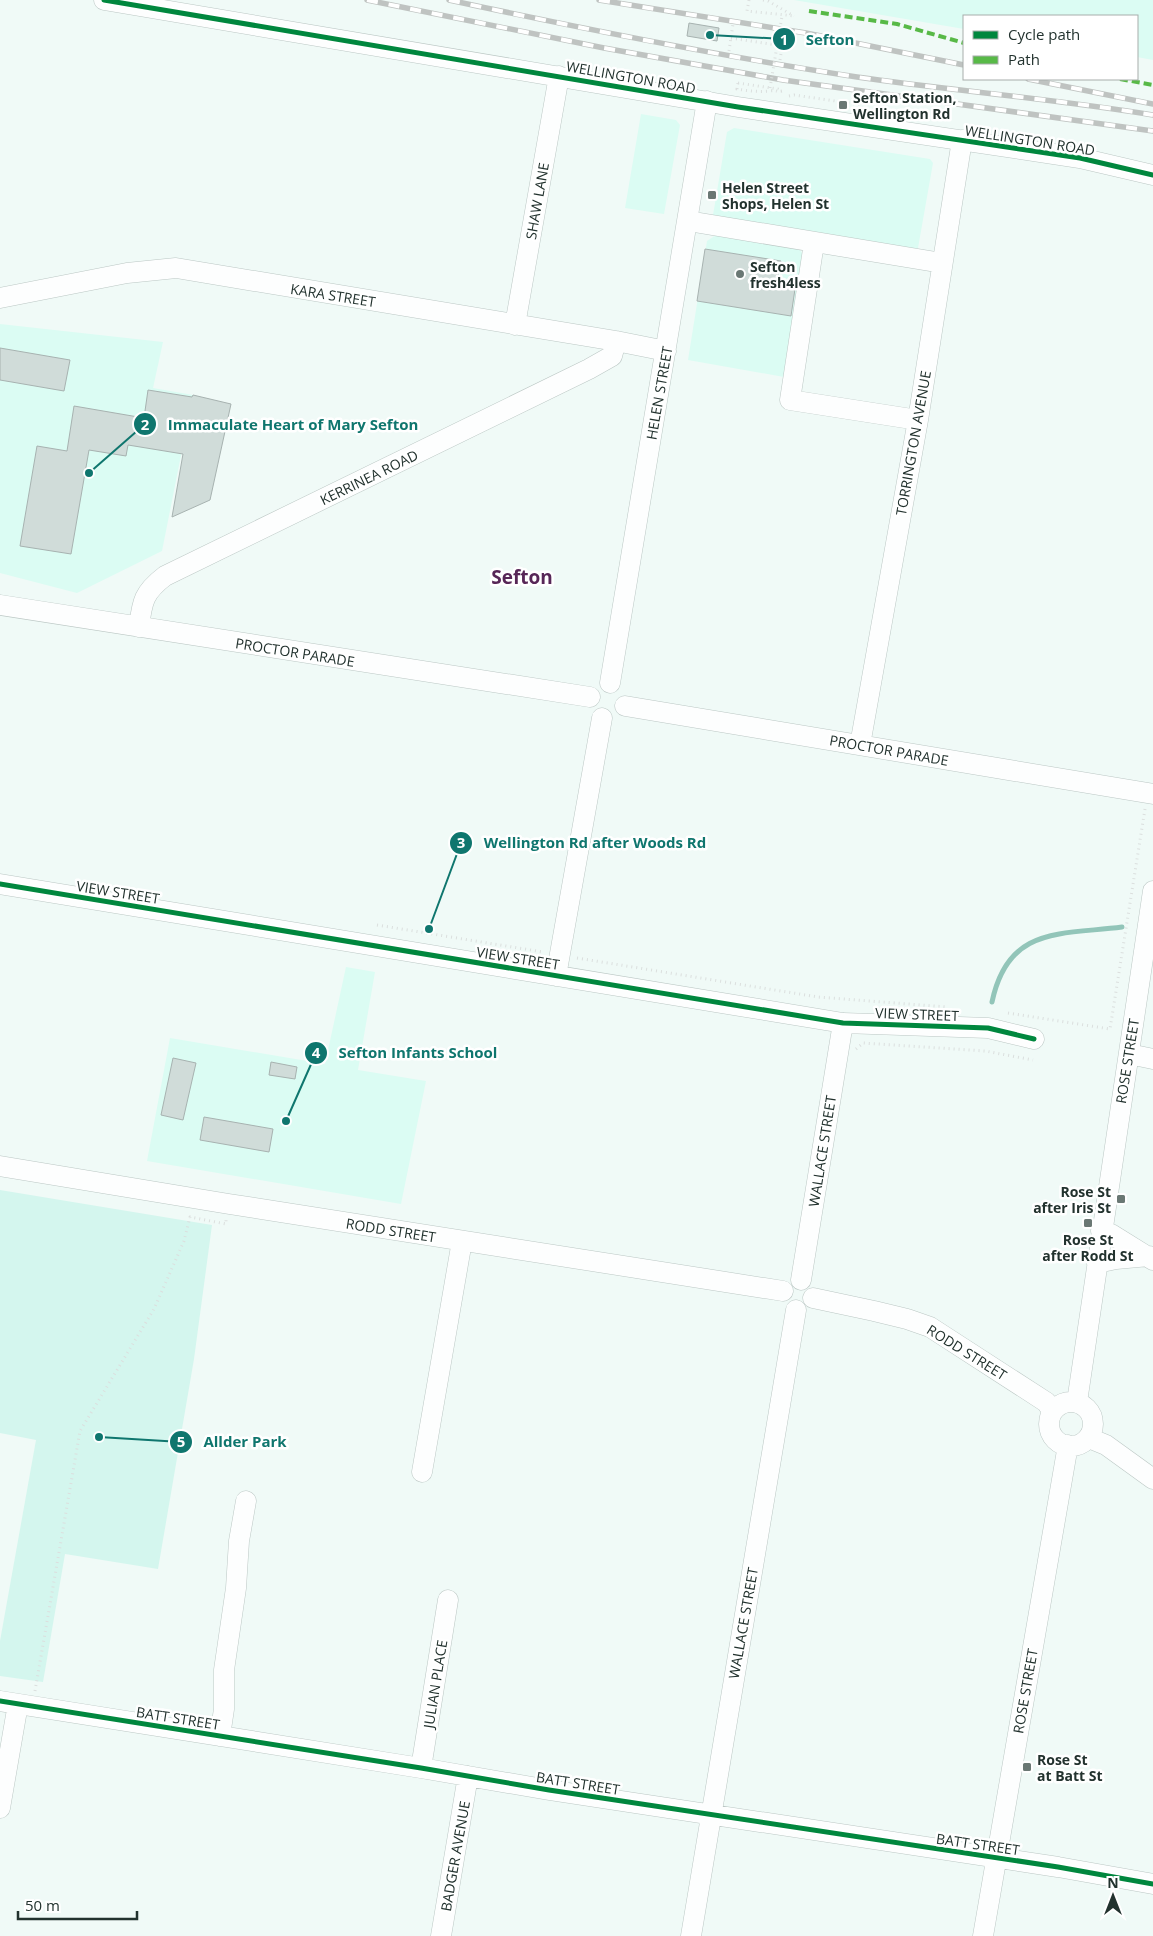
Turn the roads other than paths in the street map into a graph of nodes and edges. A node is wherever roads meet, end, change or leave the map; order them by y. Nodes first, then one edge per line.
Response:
1 (104, 0) edge
2 (559, 76) junction
3 (707, 101) junction
4 (962, 140) junction
5 (1153, 175) edge
6 (688, 221) junction
7 (814, 243) junction
8 (942, 263) junction
9 (0, 298) edge
10 (516, 325) junction
11 (616, 341) junction
12 (666, 351) junction
13 (918, 420) junction
14 (0, 605) edge
15 (139, 627) junction
16 (610, 684) junction
17 (590, 697) junction
18 (625, 706) junction
19 (602, 718) junction
20 (860, 745) junction
21 (1149, 800) edge
22 (0, 884) edge
23 (1153, 891) edge
24 (556, 976) junction
25 (843, 1023) junction
26 (1034, 1039) dead end
27 (1128, 1054) junction
28 (1153, 1059) edge
29 (0, 1166) edge
30 (1101, 1231) junction
31 (462, 1241) junction
32 (1152, 1257) edge
33 (1097, 1263) junction
34 (801, 1280) junction
35 (783, 1292) junction
36 (813, 1298) junction
37 (796, 1310) junction
38 (1077, 1402) junction
39 (1053, 1411) junction
40 (1088, 1438) junction
41 (1068, 1445) junction
42 (422, 1472) dead end
43 (1153, 1479) edge
44 (246, 1501) dead end
45 (448, 1600) dead end
46 (17, 1704) edge
47 (220, 1736) junction
48 (421, 1768) junction
49 (468, 1776) junction
50 (0, 1808) edge
51 (710, 1816) junction
52 (995, 1858) junction
53 (1153, 1884) edge
54 (441, 1936) edge
55 (691, 1936) edge
56 (983, 1936) edge

1 - 2 street, WELLINGTON ROAD
2 - 3 street, WELLINGTON ROAD
2 - 10 street, SHAW LANE
3 - 4 street, WELLINGTON ROAD
3 - 6 street, HELEN STREET
4 - 5 street, WELLINGTON ROAD
4 - 8 street, TORRINGTON AVENUE
6 - 7 street
6 - 12 street, HELEN STREET
7 - 8 street
7 - 13 street
8 - 13 street, TORRINGTON AVENUE
9 - 10 street, KARA STREET
10 - 11 street, KARA STREET
11 - 12 street, KARA STREET
11 - 15 street, KERRINEA ROAD
12 - 16 street, HELEN STREET
13 - 20 street, TORRINGTON AVENUE
14 - 15 street, PROCTOR PARADE
15 - 17 street, PROCTOR PARADE
16 - 17 street
16 - 18 street
17 - 19 street
18 - 19 street
18 - 20 street, PROCTOR PARADE
19 - 24 street
20 - 21 street, PROCTOR PARADE
22 - 24 street, VIEW STREET
23 - 27 street, ROSE STREET
24 - 25 street, VIEW STREET
25 - 26 street, VIEW STREET
25 - 34 street, WALLACE STREET
27 - 28 street
27 - 30 street, ROSE STREET
29 - 31 street, RODD STREET
30 - 32 street
30 - 33 street, ROSE STREET
31 - 35 street, RODD STREET
31 - 42 street
32 - 33 street
33 - 38 street, ROSE STREET
34 - 35 street
34 - 36 street
35 - 37 street
36 - 37 street
36 - 39 street, RODD STREET
37 - 51 street, WALLACE STREET
38 - 39 street
38 - 40 street
39 - 41 street
40 - 41 street
40 - 43 street
41 - 52 street, ROSE STREET
44 - 47 street
45 - 48 street, JULIAN PLACE
46 - 47 street, BATT STREET
46 - 50 street
47 - 48 street, BATT STREET
48 - 49 street, BATT STREET
49 - 51 street, BATT STREET
49 - 54 street, BADGER AVENUE
51 - 52 street, BATT STREET
51 - 55 street, WALLACE STREET
52 - 53 street, BATT STREET
52 - 56 street, ROSE STREET

